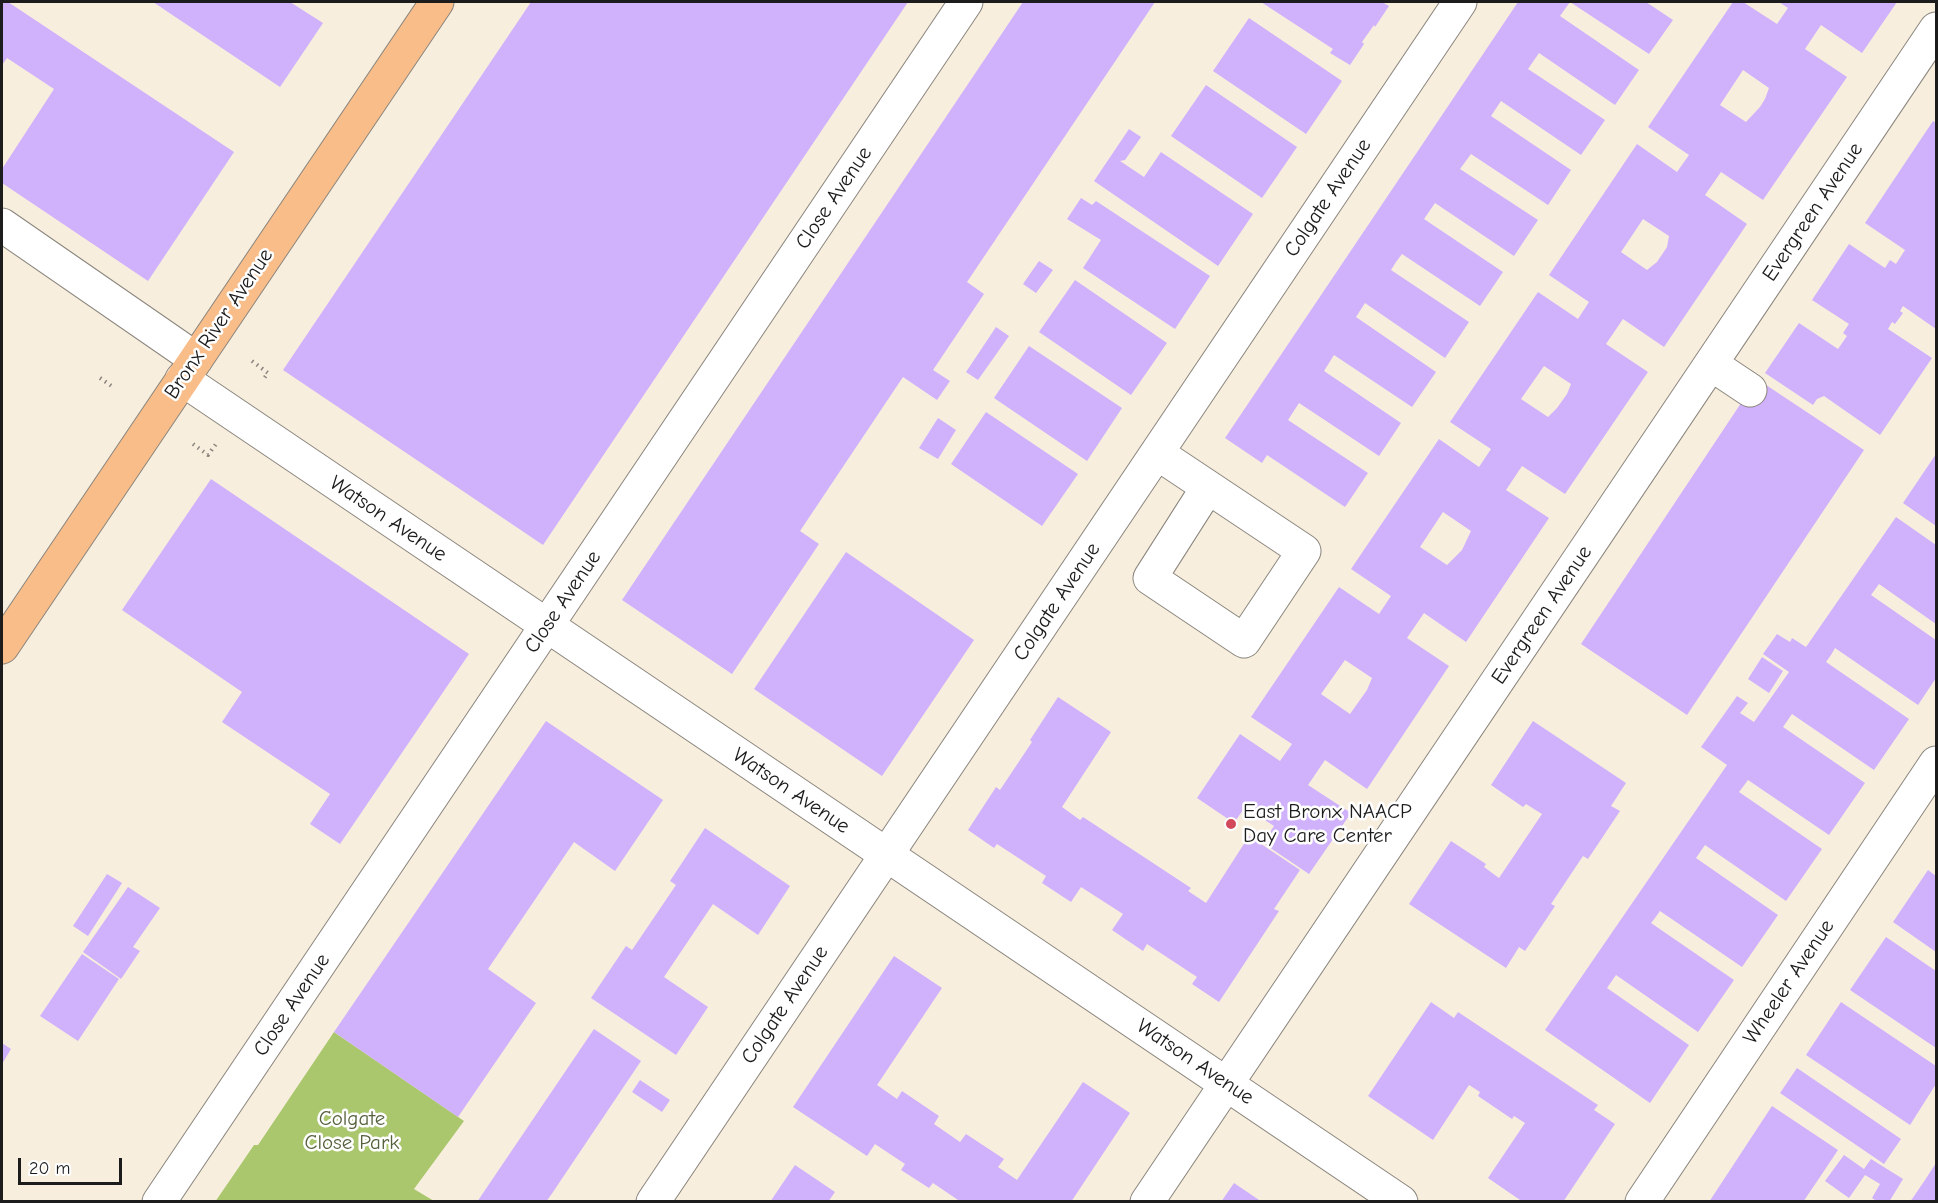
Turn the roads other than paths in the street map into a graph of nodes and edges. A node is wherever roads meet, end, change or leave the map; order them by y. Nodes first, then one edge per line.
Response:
1 (437, 2) edge
2 (966, 2) edge
3 (1460, 2) edge
4 (1936, 28) edge
5 (2, 225) edge
6 (1711, 364) junction
7 (189, 369) junction
8 (1750, 390) dead end
9 (1157, 453) junction
10 (1208, 487) junction
11 (547, 626) junction
12 (2, 647) edge
13 (1936, 763) edge
14 (886, 855) junction
15 (1226, 1084) junction
16 (159, 1202) edge
17 (653, 1202) edge
18 (1147, 1202) edge
19 (1401, 1202) edge
20 (1642, 1202) edge

1 - 7 main road, Bronx River Avenue
2 - 11 street, Close Avenue
3 - 9 street, Colgate Avenue
4 - 6 street, Evergreen Avenue
5 - 7 street, Watson Avenue
6 - 8 street
6 - 15 street, Evergreen Avenue
7 - 11 street, Watson Avenue
7 - 12 main road, Bronx River Avenue
9 - 10 street
9 - 14 street, Colgate Avenue
10 - 10 street
11 - 14 street, Watson Avenue
11 - 16 street, Close Avenue
13 - 20 street, Wheeler Avenue
14 - 15 street, Watson Avenue
14 - 17 street, Colgate Avenue
15 - 18 street, Evergreen Avenue
15 - 19 street, Watson Avenue

